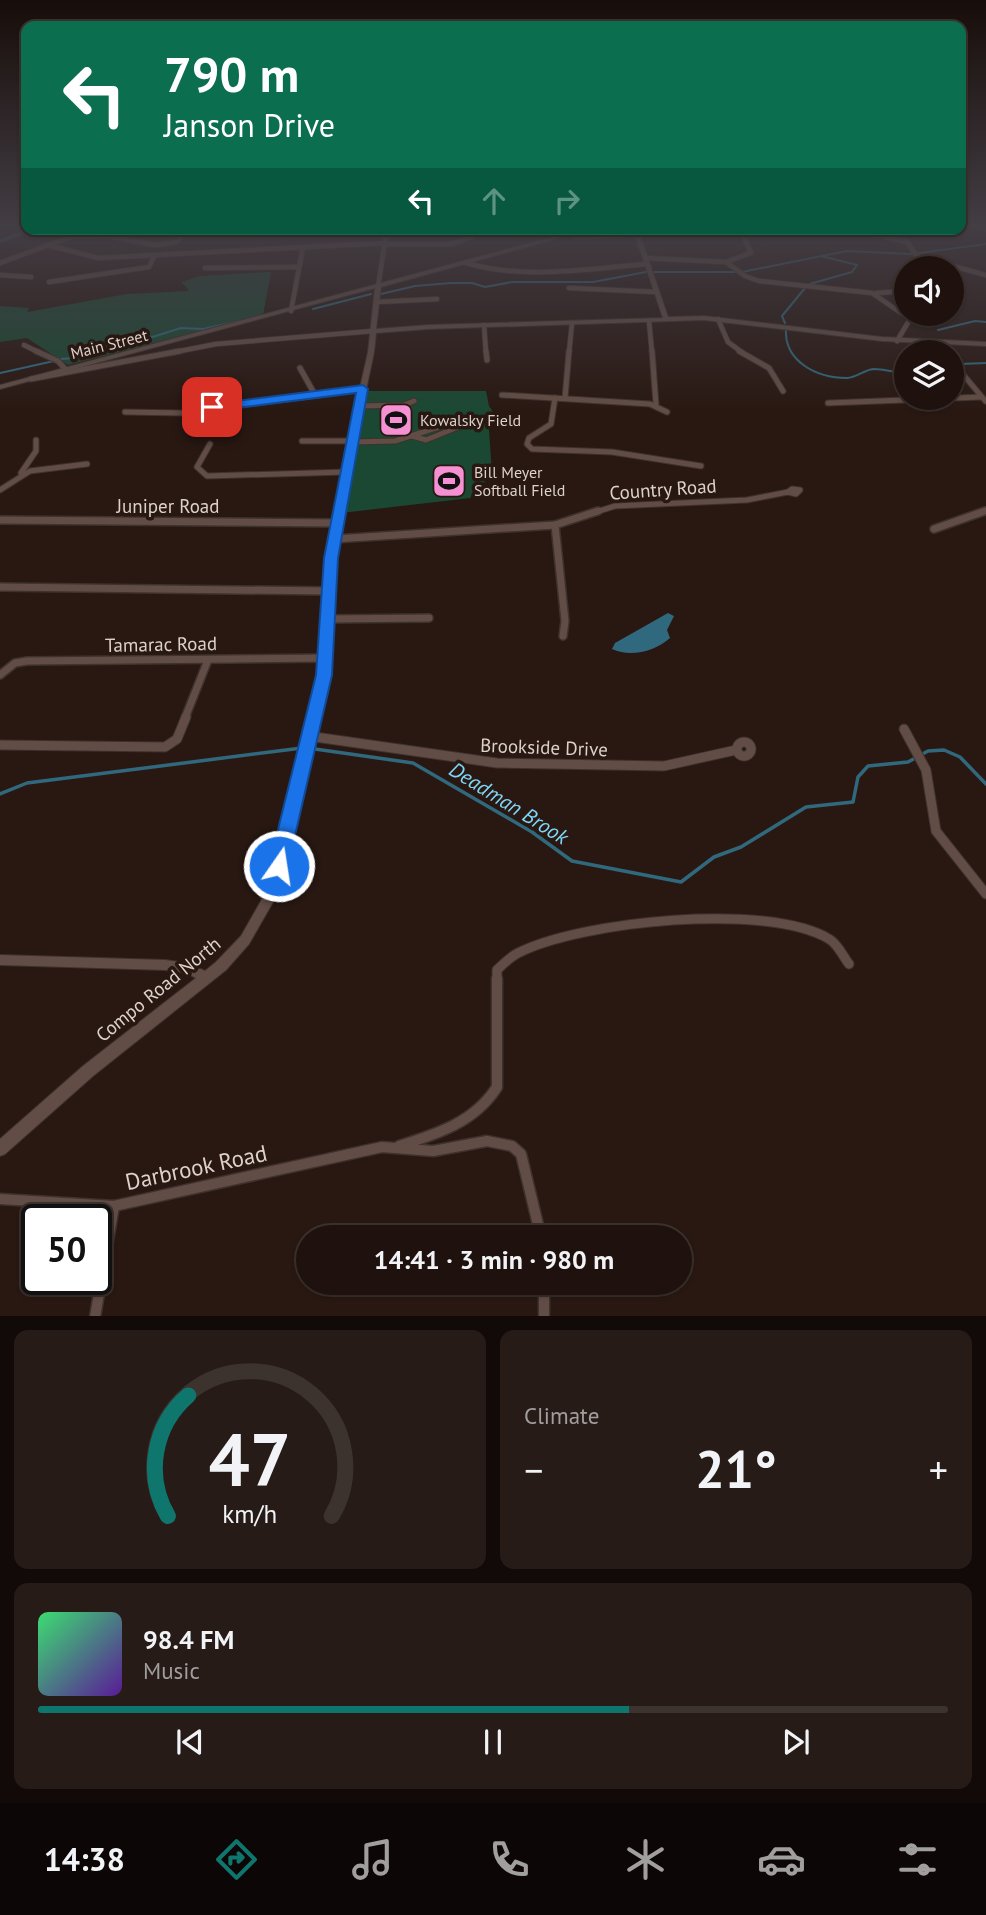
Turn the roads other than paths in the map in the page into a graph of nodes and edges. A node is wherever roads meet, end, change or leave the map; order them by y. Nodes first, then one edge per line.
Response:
1 (295, 287) edge
2 (376, 287) edge
3 (378, 287) edge
4 (655, 287) edge
5 (820, 287) edge
6 (569, 288) dead end
7 (656, 292) junction
8 (872, 293) junction
9 (894, 294) edge
10 (437, 299) dead end
11 (376, 302) junction
12 (894, 305) edge
13 (290, 311) junction
14 (718, 318) junction
15 (666, 319) junction
16 (649, 321) junction
17 (572, 323) junction
18 (484, 325) junction
19 (373, 331) junction
20 (894, 341) edge
21 (964, 344) edge
22 (986, 344) edge
23 (24, 345) dead end
24 (487, 360) dead end
25 (300, 368) dead end
26 (66, 370) junction
27 (964, 375) edge
28 (32, 379) junction
29 (0, 387) edge
30 (363, 389) junction
31 (783, 391) dead end
32 (314, 393) junction
33 (502, 396) dead end
34 (555, 398) junction
35 (565, 398) junction
36 (984, 399) edge
37 (414, 401) dead end
38 (828, 403) dead end
39 (656, 404) junction
40 (359, 406) junction
41 (125, 412) dead end
42 (667, 412) dead end
43 (412, 436) junction
44 (36, 440) dead end
45 (302, 441) dead end
46 (351, 441) junction
47 (210, 444) dead end
48 (87, 464) dead end
49 (701, 466) dead end
50 (345, 472) junction
51 (21, 474) junction
52 (0, 490) edge
53 (788, 492) dead end
54 (986, 511) edge
55 (0, 520) edge
56 (336, 523) junction
57 (555, 525) junction
58 (934, 529) dead end
59 (334, 539) junction
60 (0, 587) edge
61 (327, 591) junction
62 (429, 618) dead end
63 (327, 619) junction
64 (563, 636) dead end
65 (326, 658) junction
66 (208, 660) junction
67 (0, 675) edge
68 (904, 729) dead end
69 (307, 744) junction
70 (0, 745) edge
71 (736, 750) dead end
72 (986, 894) edge
73 (0, 960) edge
74 (849, 964) dead end
75 (207, 978) junction
76 (398, 1146) junction
77 (0, 1149) edge
78 (0, 1199) edge
79 (114, 1206) junction
80 (538, 1225) edge
81 (544, 1295) edge
82 (95, 1316) edge
83 (544, 1316) edge

1 - 13 street
2 - 13 main road, Main Street
3 - 11 main road, Compo Road North
4 - 7 main road
5 - 8 street
6 - 7 street
7 - 15 main road
8 - 9 street
8 - 12 street
10 - 11 street
11 - 19 main road, Compo Road North
13 - 26 main road, Main Street
14 - 15 main road
14 - 20 main road
14 - 31 street
15 - 16 main road
16 - 17 main road
16 - 39 street
17 - 18 main road
17 - 35 street
18 - 19 main road
18 - 24 street
19 - 28 street
19 - 30 main road, Compo Road North
21 - 22 main road
23 - 26 street
25 - 32 street
26 - 28 main road, Main Street
27 - 36 main road
28 - 29 main road, Main Street
30 - 32 street
30 - 40 main road, Compo Road North
32 - 41 street
33 - 34 street
34 - 35 street
34 - 49 street
35 - 39 street
36 - 38 street
37 - 40 street
39 - 42 street
40 - 46 main road, Compo Road North
43 - 43 street
43 - 46 street
44 - 51 street
45 - 46 street
46 - 50 main road, Compo Road North
47 - 50 street
48 - 51 street
50 - 56 main road, Compo Road North
51 - 52 street
53 - 57 street, Country Road
54 - 58 street
55 - 56 street, Juniper Road
56 - 59 main road, Compo Road North
57 - 59 street, Country Road
57 - 64 street
59 - 61 main road, Compo Road North
60 - 61 street
61 - 63 main road, Compo Road North
62 - 63 street
63 - 65 main road, Compo Road North
65 - 66 street, Tamarac Road
65 - 69 main road, Compo Road North
66 - 67 street, Tamarac Road
66 - 70 street
68 - 72 street
69 - 71 street, Brookside Drive
69 - 75 main road, Compo Road North
73 - 75 main road
74 - 76 street, Darbrook Road
75 - 77 main road, Compo Road North
76 - 79 street, Darbrook Road
76 - 80 street, Darbrook Road
78 - 79 street, Darbrook Road
79 - 82 street
81 - 83 street

